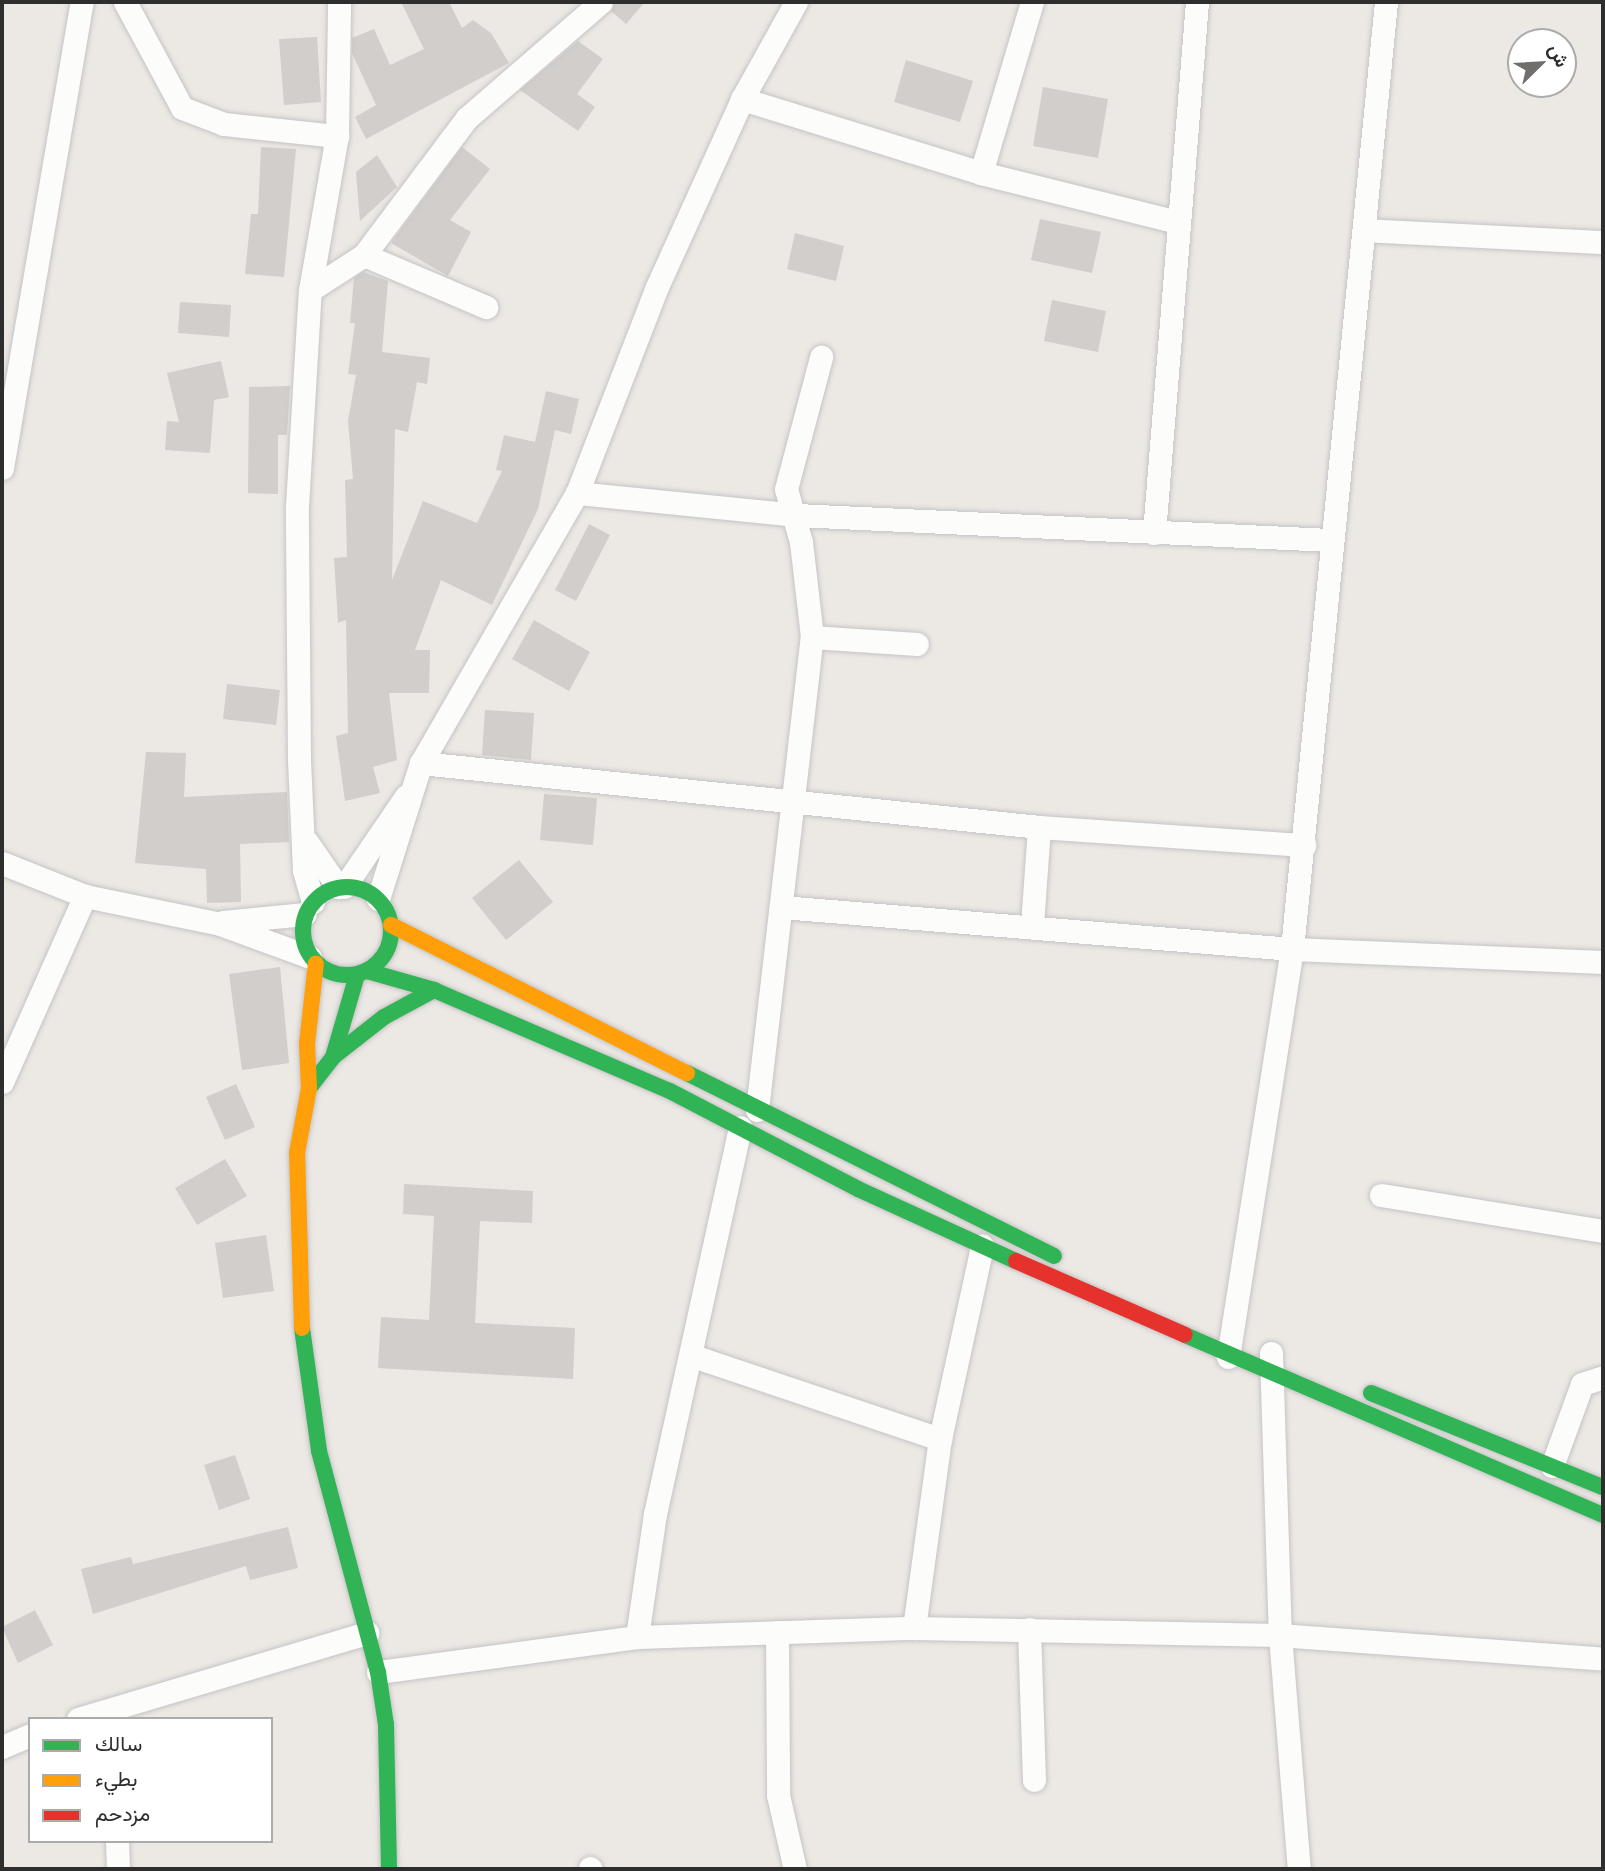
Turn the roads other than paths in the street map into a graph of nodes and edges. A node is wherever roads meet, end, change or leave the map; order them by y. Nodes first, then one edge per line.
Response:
1 (82, 2) edge
2 (125, 2) edge
3 (601, 2) edge
4 (796, 2) edge
5 (1032, 2) edge
6 (1198, 2) edge
7 (1386, 2) edge
8 (346, 4) edge
9 (742, 99) junction
10 (337, 136) junction
11 (981, 173) junction
12 (1178, 222) junction
13 (1364, 230) junction
14 (1603, 242) edge
15 (364, 255) junction
16 (310, 290) junction
17 (486, 307) dead end
18 (821, 357) dead end
19 (2, 468) edge
20 (577, 494) junction
21 (796, 515) junction
22 (1154, 533) junction
23 (1331, 540) junction
24 (812, 637) junction
25 (917, 644) dead end
26 (421, 763) junction
27 (415, 785) junction
28 (792, 803) junction
29 (1039, 827) junction
30 (307, 842) junction
31 (1304, 845) junction
32 (2, 863) edge
33 (341, 887) junction
34 (85, 896) junction
35 (378, 899) junction
36 (782, 906) junction
37 (309, 908) junction
38 (216, 923) junction
39 (391, 925) junction
40 (1032, 925) junction
41 (1292, 949) junction
42 (313, 960) junction
43 (1603, 962) edge
44 (362, 973) junction
45 (434, 990) junction
46 (333, 1057) junction
47 (680, 1068) junction
48 (2, 1082) edge
49 (309, 1088) junction
50 (670, 1091) junction
51 (757, 1110) junction
52 (740, 1127) junction
53 (1381, 1195) dead end
54 (1603, 1231) edge
55 (982, 1246) junction
56 (1066, 1284) junction
57 (1121, 1287) dead end
58 (1231, 1347) junction
59 (693, 1356) junction
60 (1296, 1363) dead end
61 (1271, 1364) junction
62 (1603, 1377) edge
63 (1348, 1384) dead end
64 (940, 1439) junction
65 (1552, 1466) junction
66 (1603, 1487) edge
67 (1603, 1515) edge
68 (914, 1628) junction
69 (1028, 1629) junction
70 (777, 1632) junction
71 (368, 1633) junction
72 (1280, 1635) junction
73 (638, 1637) junction
74 (1603, 1659) edge
75 (378, 1672) junction
76 (116, 1714) edge
77 (93, 1717) edge
78 (28, 1736) edge
79 (2, 1747) edge
80 (1034, 1780) dead end
81 (117, 1843) edge
82 (118, 1869) edge
83 (388, 1869) edge
84 (795, 1869) edge
85 (1299, 1869) edge

1 - 19 street
2 - 10 street
3 - 15 street
4 - 9 street
5 - 11 street
6 - 12 street
7 - 13 street
8 - 10 street
9 - 11 street
9 - 20 street
10 - 16 street
11 - 12 street
12 - 22 street
13 - 14 street
13 - 23 street
15 - 16 street
15 - 17 street
16 - 30 street
18 - 21 street
20 - 21 street
20 - 26 street
21 - 22 street
21 - 24 street
22 - 23 street
23 - 31 street
24 - 25 street
24 - 28 street
26 - 27 street
26 - 28 street
27 - 33 street
27 - 35 street
28 - 29 street
28 - 36 street
29 - 31 street
29 - 40 street
30 - 33 street
30 - 37 street
31 - 41 street
32 - 34 street
33 - 35 street
33 - 37 street
34 - 38 street
34 - 48 street
35 - 39 street
36 - 40 street
36 - 51 street
37 - 38 street
37 - 42 street
38 - 42 street
39 - 44 street
39 - 47 street
40 - 41 street
41 - 43 street
41 - 58 street
42 - 44 street
42 - 49 street
44 - 45 street
44 - 46 street
45 - 46 street
45 - 50 street
46 - 49 street
47 - 50 street
47 - 51 street
49 - 71 street
50 - 52 street
51 - 56 street
52 - 55 street
52 - 59 street
53 - 54 street
55 - 56 street
55 - 64 street
56 - 58 street
57 - 58 street
58 - 61 street
59 - 64 street
59 - 73 street
60 - 61 street
61 - 67 street
61 - 72 street
62 - 65 street
63 - 65 street
64 - 68 street
65 - 66 street
68 - 69 street
68 - 70 street
69 - 72 street
69 - 80 street
70 - 73 street
70 - 84 street
71 - 75 street
71 - 76 street
72 - 74 street
72 - 85 street
73 - 75 street
75 - 83 street
76 - 77 street
78 - 79 street
81 - 82 street

